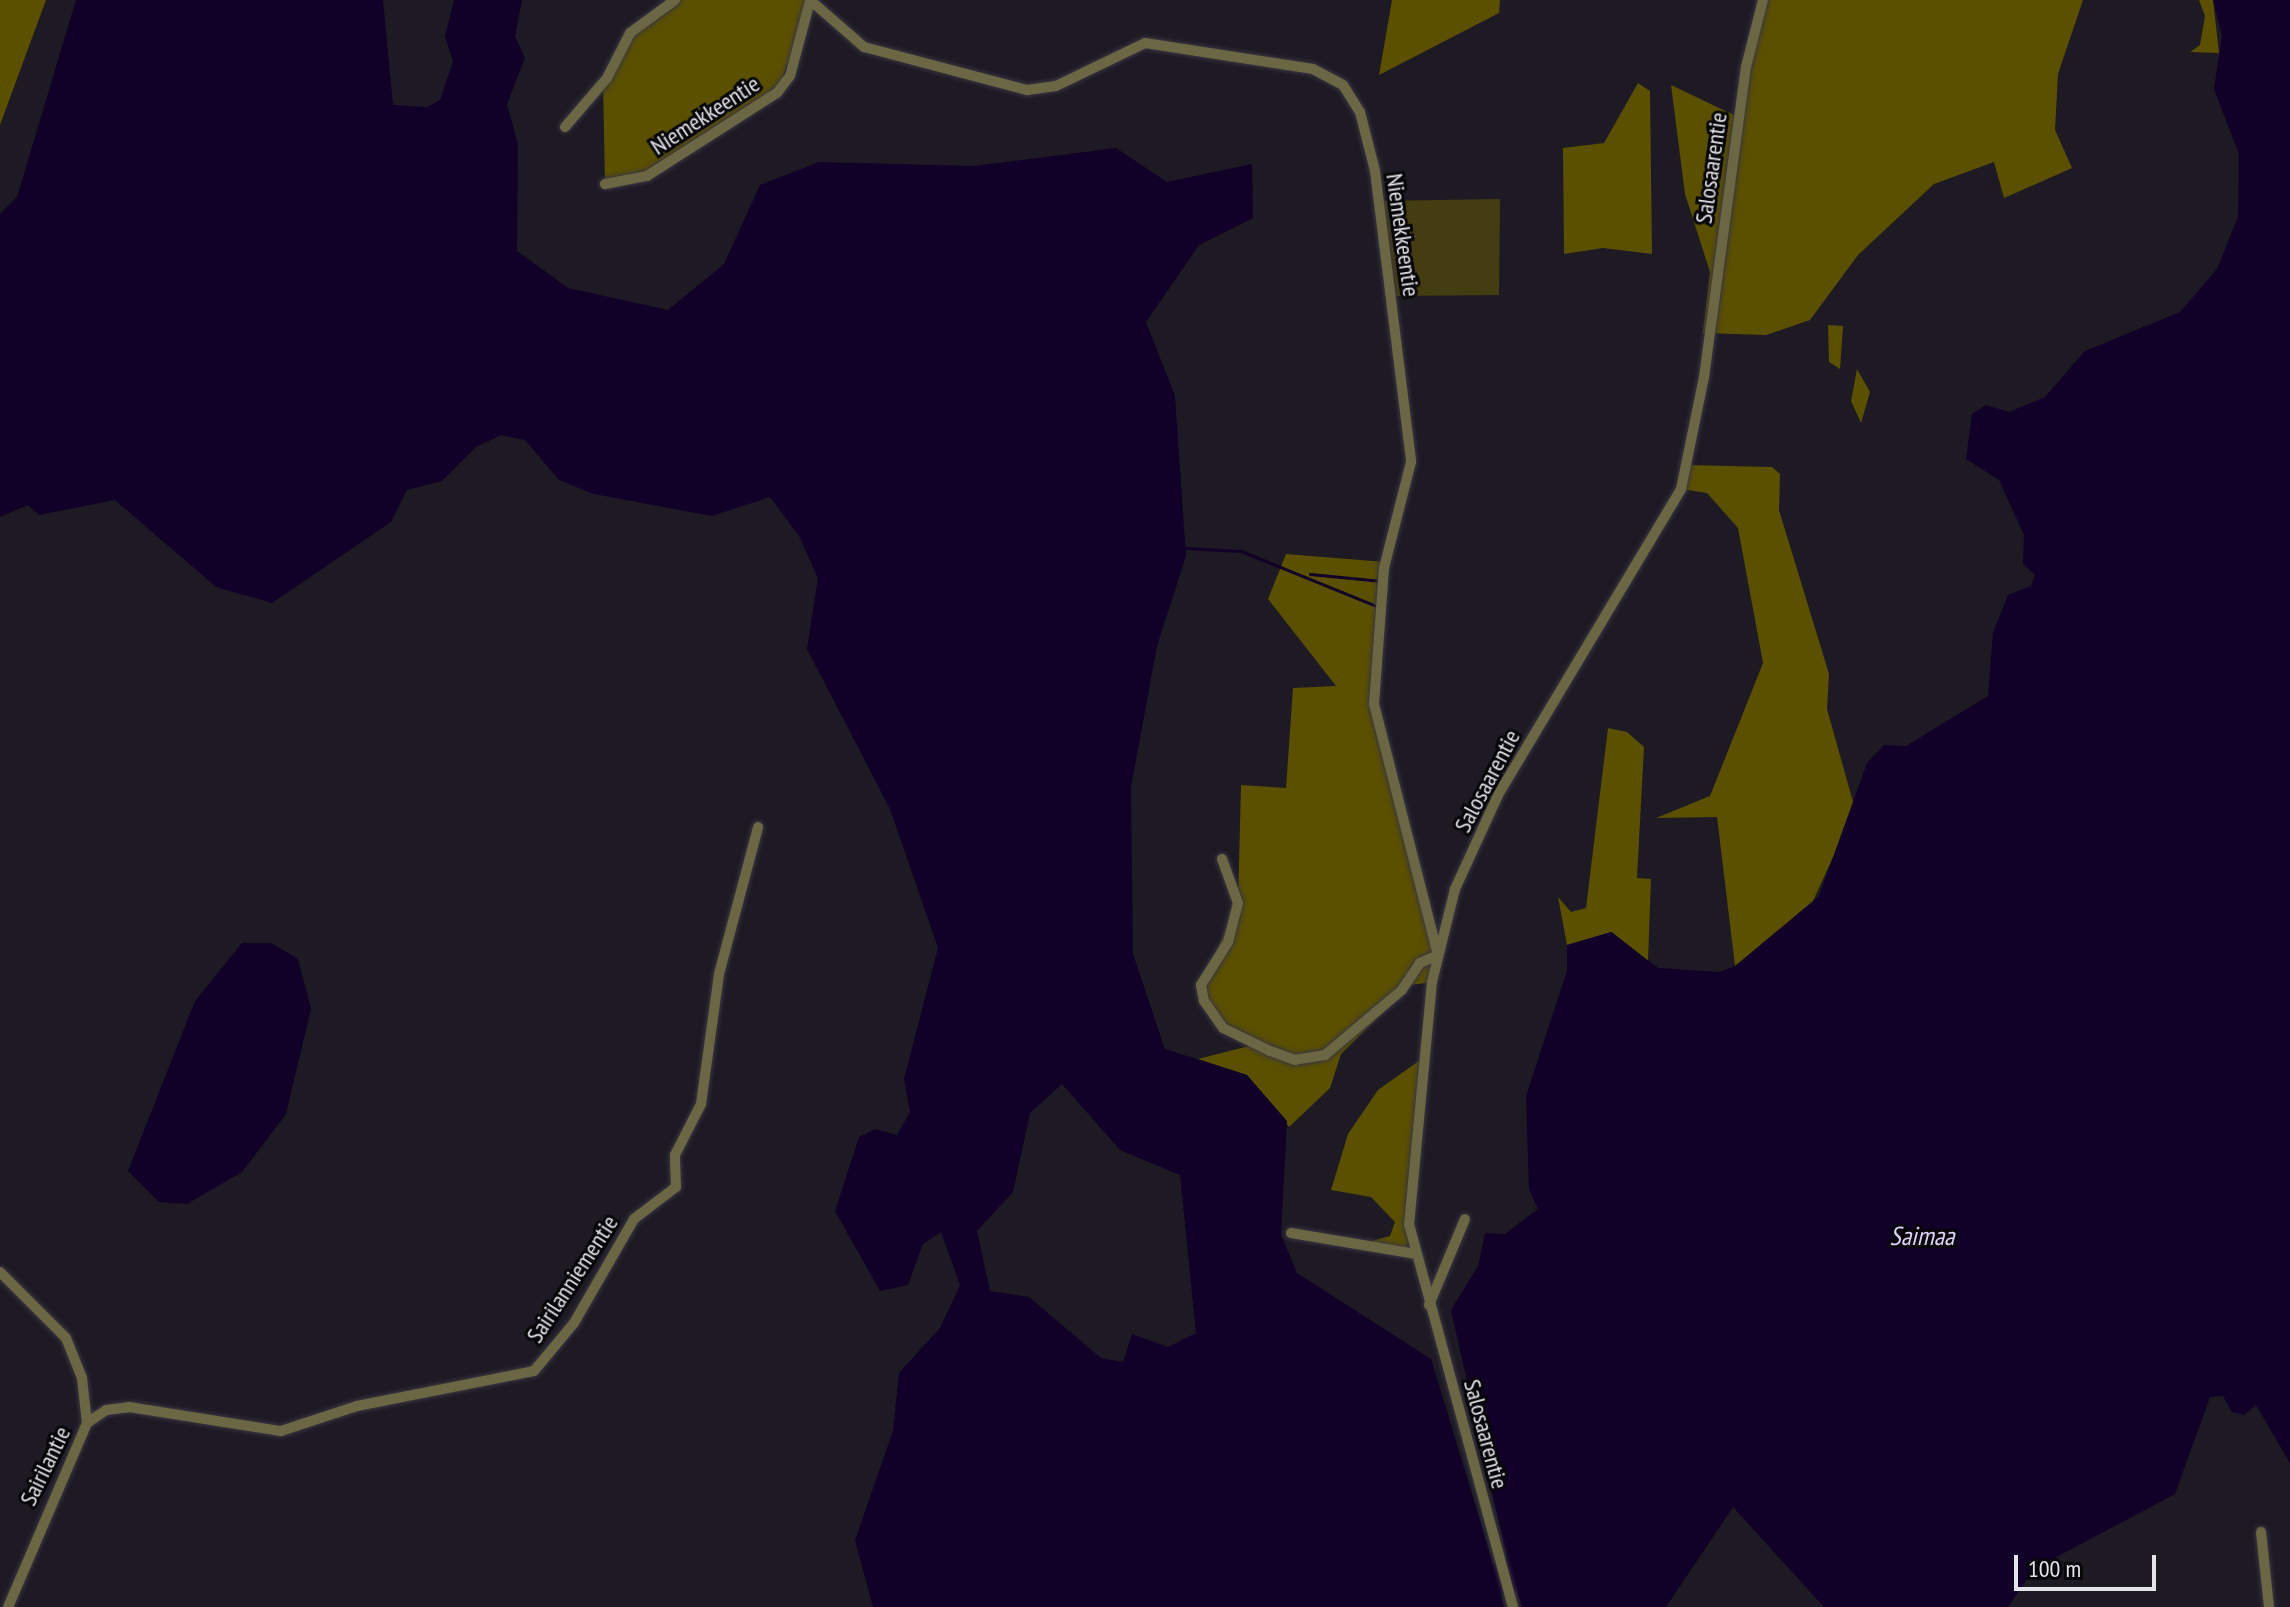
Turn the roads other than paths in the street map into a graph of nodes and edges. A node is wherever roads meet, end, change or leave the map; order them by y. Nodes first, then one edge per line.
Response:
1 (675, 0) edge
2 (810, 0) edge
3 (1763, 0) edge
4 (565, 127) dead end
5 (605, 184) dead end
6 (758, 827) dead end
7 (1222, 859) dead end
8 (1438, 955) junction
9 (1465, 1219) dead end
10 (1291, 1233) dead end
11 (1416, 1254) junction
12 (0, 1272) edge
13 (1429, 1305) junction
14 (87, 1423) junction
15 (2261, 1532) dead end
16 (1511, 1601) edge
17 (8, 1607) edge
18 (2269, 1607) edge

1 - 4 street
2 - 5 street, Niemekkeentie
2 - 8 street, Niemekkeentie
3 - 8 street, Salosaarentie
6 - 14 street, Sairilanniementie
7 - 8 street
8 - 11 street, Salosaarentie
9 - 13 street
10 - 11 street
11 - 13 street, Salosaarentie
12 - 14 street, Sairilantie
13 - 16 street, Salosaarentie
14 - 17 street, Sairilantie
15 - 18 street

